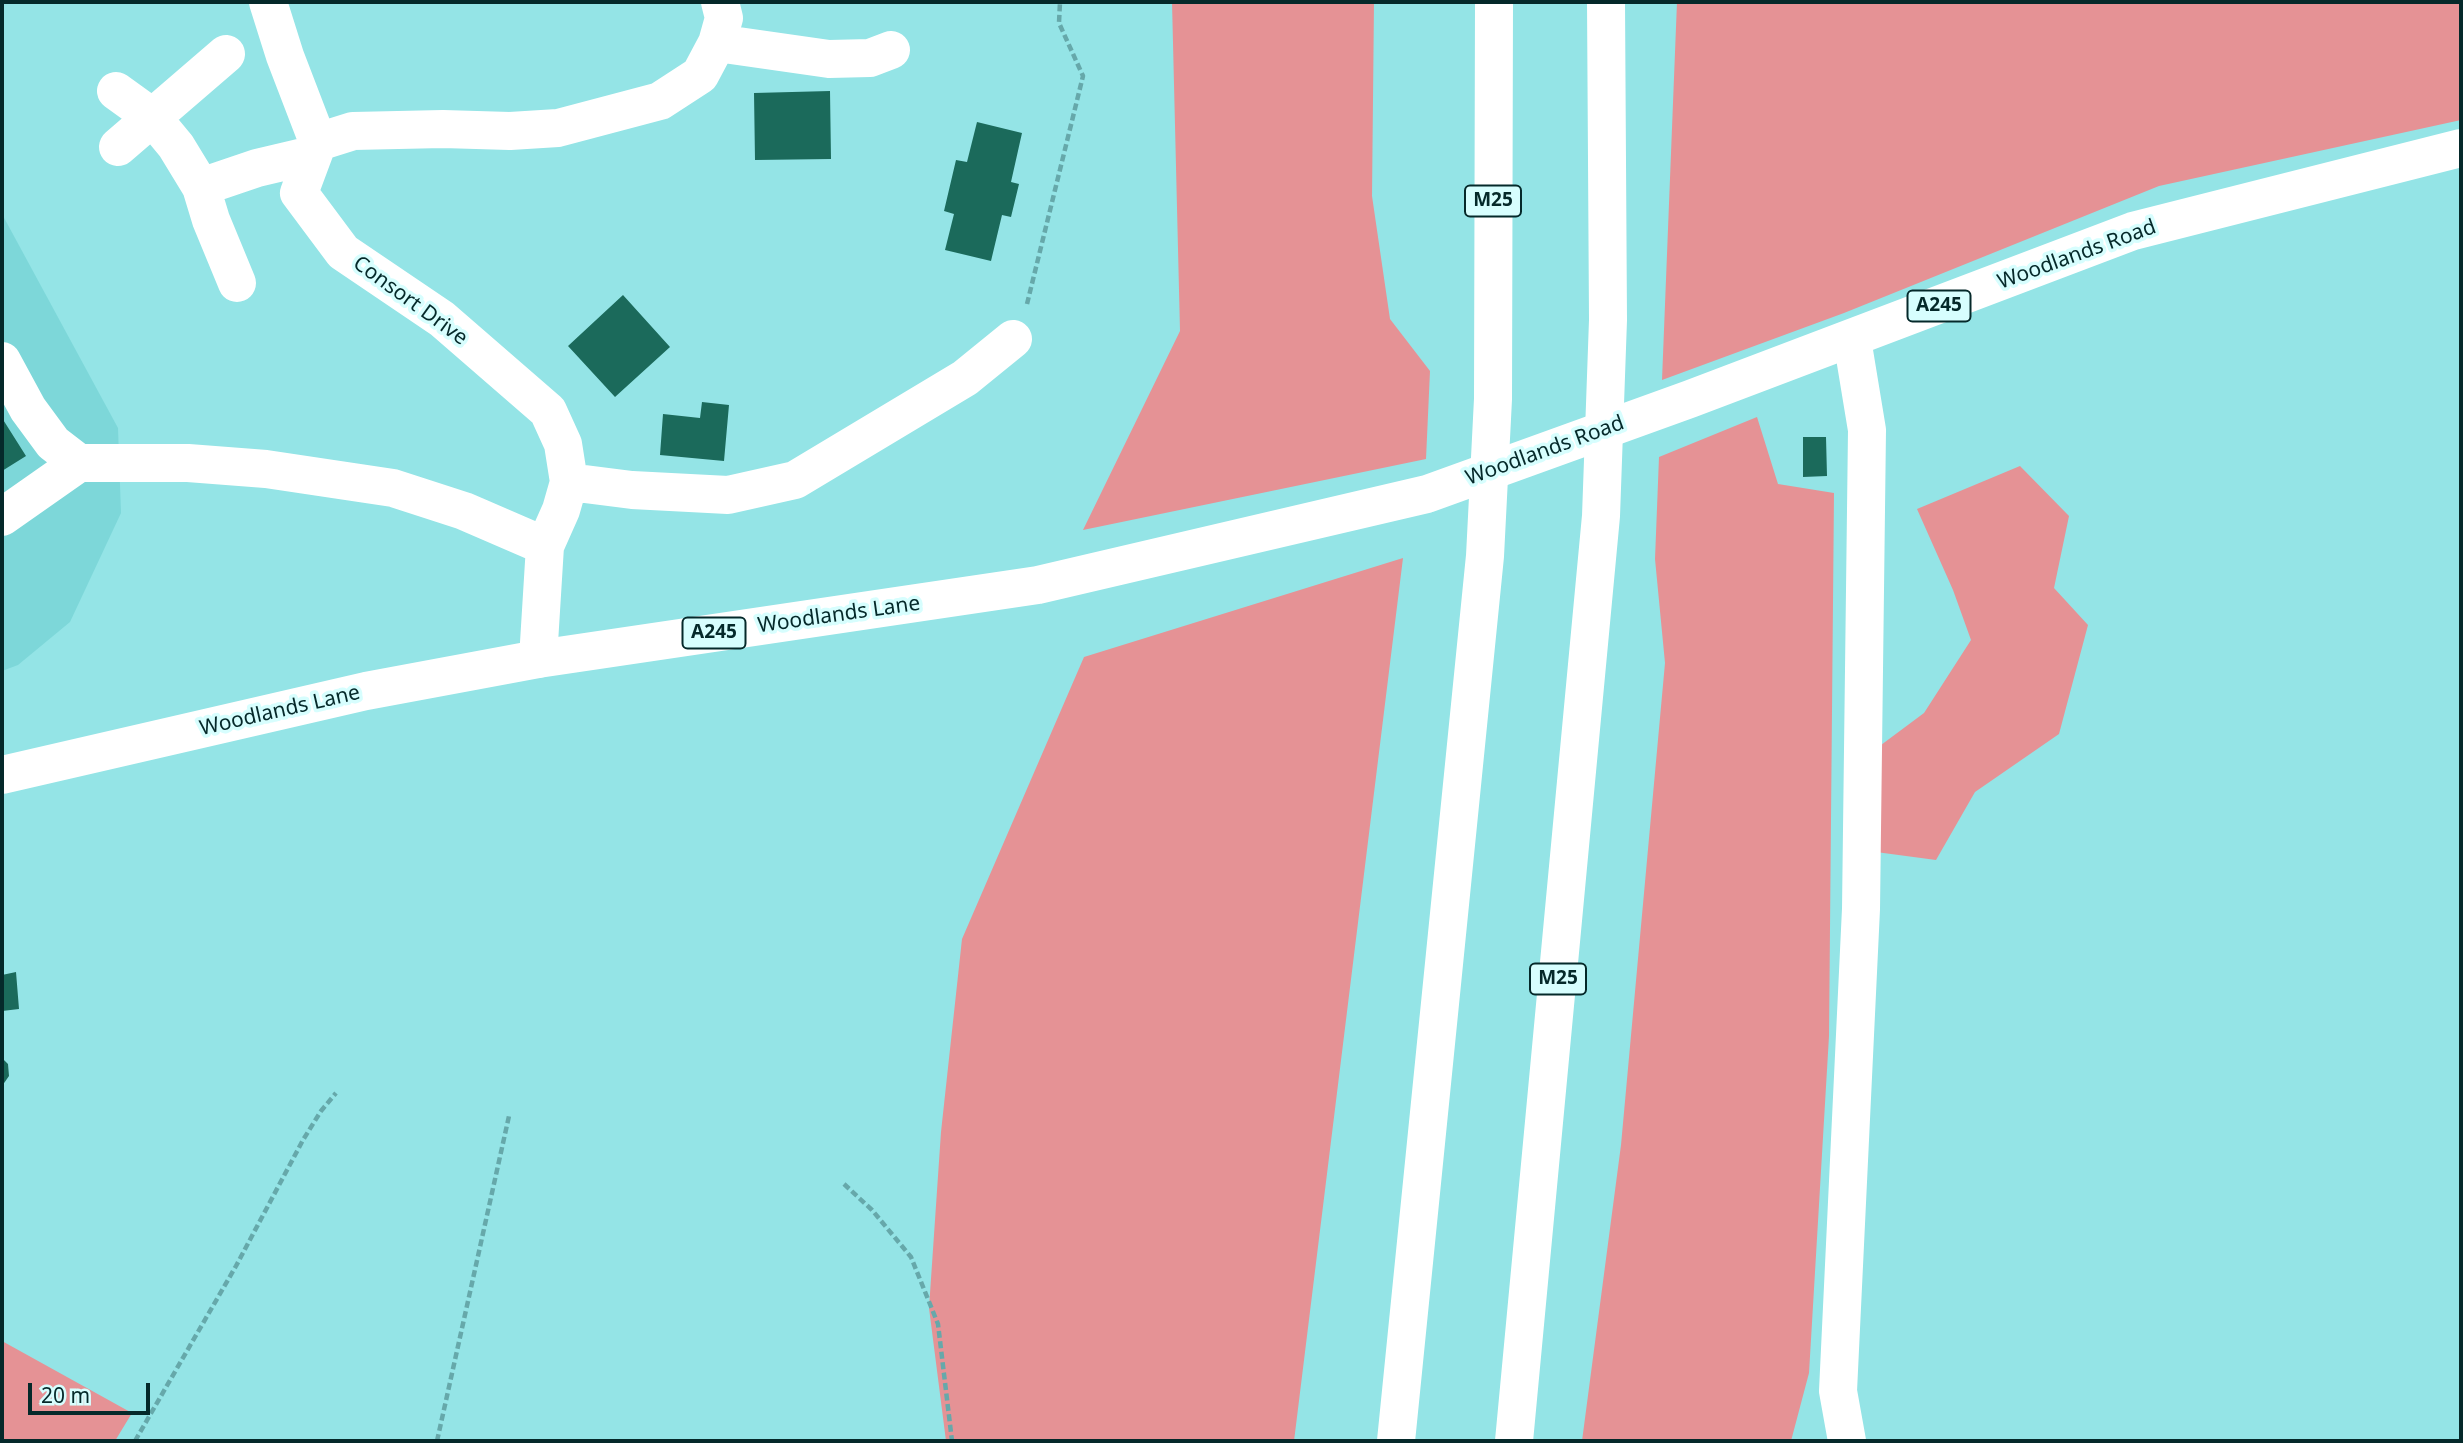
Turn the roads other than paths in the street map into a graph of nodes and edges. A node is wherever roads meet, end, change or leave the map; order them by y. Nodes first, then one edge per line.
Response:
1 (268, 2) edge
2 (720, 2) edge
3 (1494, 2) edge
4 (1606, 2) edge
5 (716, 43) junction
6 (891, 50) dead end
7 (226, 54) dead end
8 (116, 92) dead end
9 (152, 117) junction
10 (118, 147) dead end
11 (2461, 148) edge
12 (315, 149) junction
13 (201, 187) junction
14 (237, 283) dead end
15 (1013, 339) road end
16 (1852, 339) junction
17 (2, 361) edge
18 (79, 463) junction
19 (569, 482) junction
20 (1427, 494) joint
21 (2, 517) edge
22 (545, 546) junction
23 (538, 659) junction
24 (2, 775) edge
25 (1396, 1441) edge
26 (1514, 1441) edge
27 (1847, 1441) edge

1 - 12 main road
2 - 5 main road
3 - 25 main road, M25
4 - 26 main road, M25
5 - 6 main road
5 - 12 main road
7 - 9 main road
8 - 9 main road
9 - 10 main road
9 - 13 main road
11 - 16 main road, Woodlands Road / A245
12 - 13 main road
12 - 19 main road, Consort Drive
13 - 14 main road
15 - 19 main road
16 - 20 main road, Woodlands Road / A245
16 - 27 main road
17 - 18 main road
18 - 21 main road
18 - 22 main road
19 - 22 main road, Consort Drive
20 - 23 main road, Woodlands Lane / A245
22 - 23 main road, Consort Drive
23 - 24 main road, Woodlands Lane / A245

